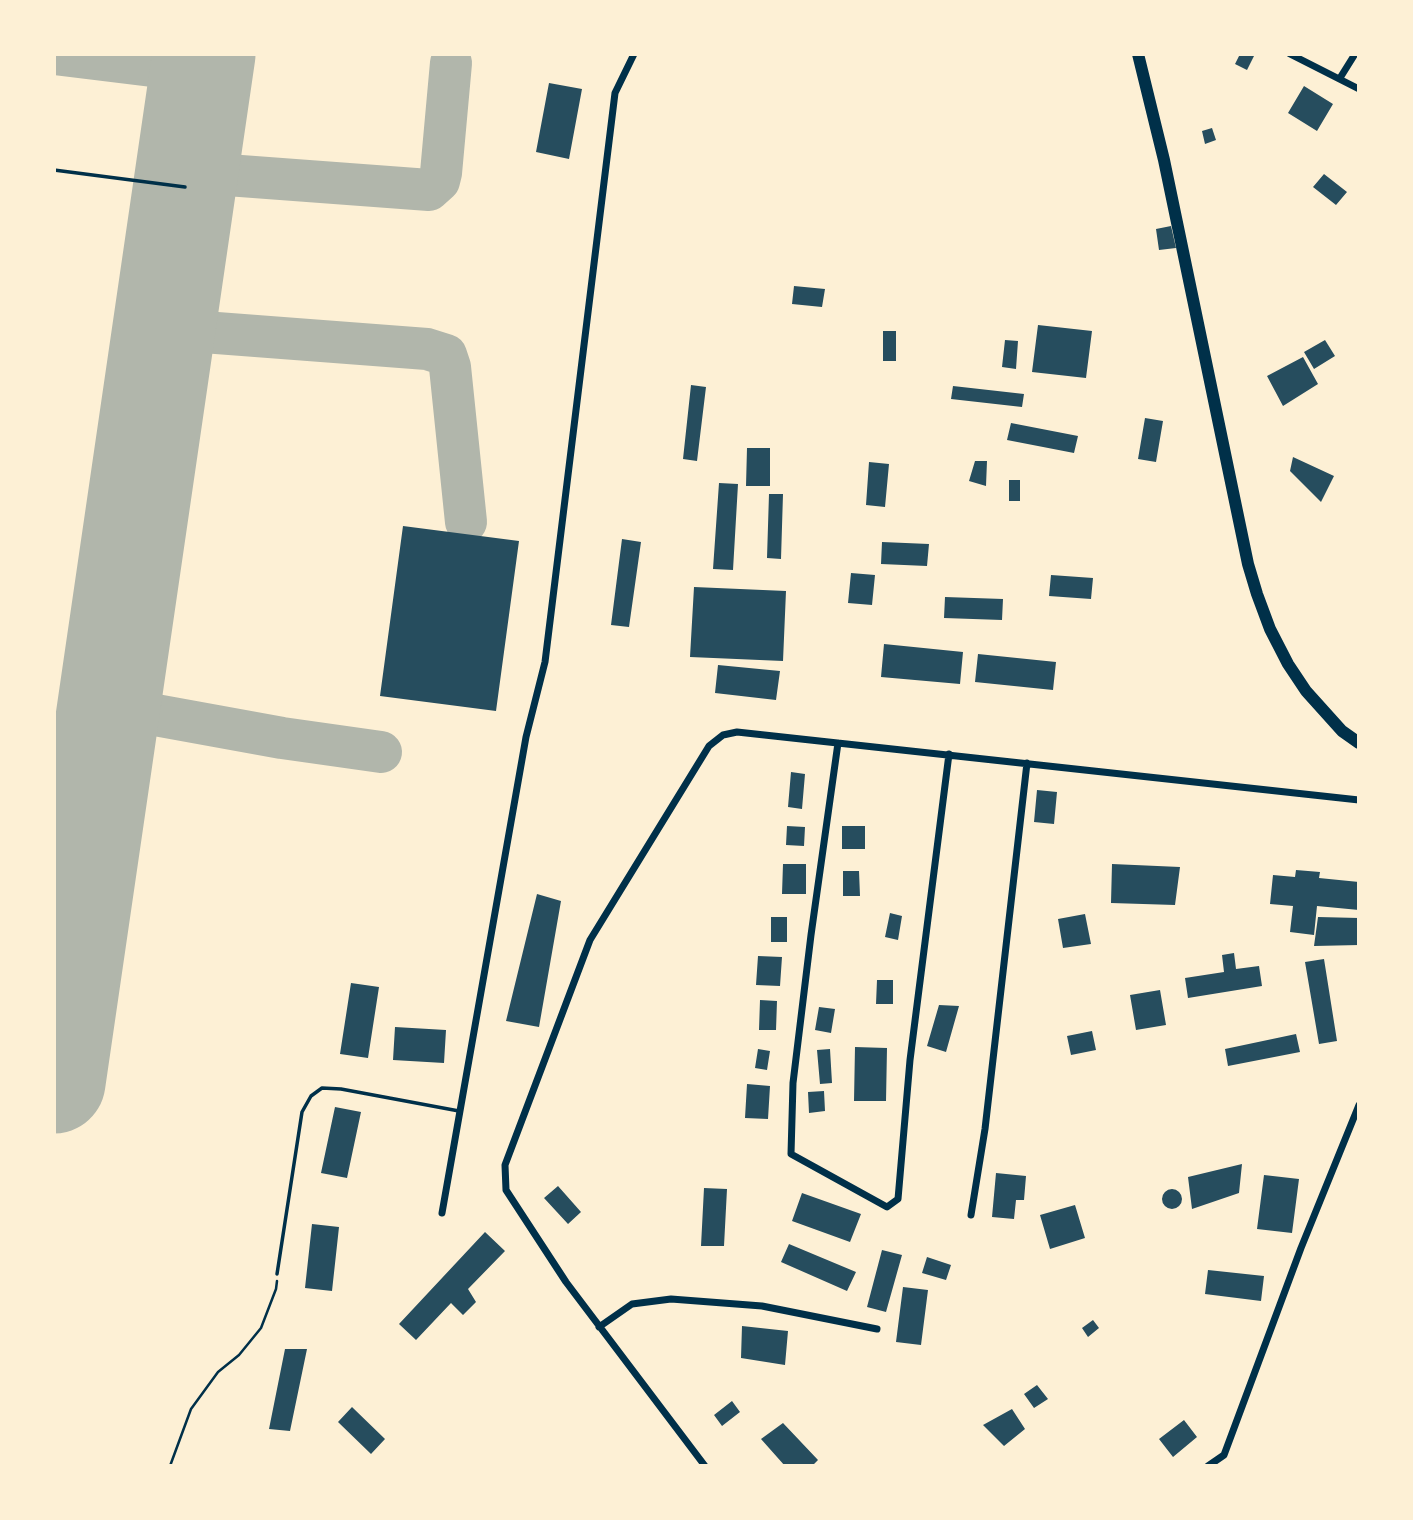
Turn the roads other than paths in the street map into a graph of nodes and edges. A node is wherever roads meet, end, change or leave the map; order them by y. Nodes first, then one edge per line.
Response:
1 (634, 54) edge
2 (1138, 54) edge
3 (1290, 54) edge
4 (1355, 54) edge
5 (1340, 78) junction
6 (1359, 89) edge
7 (54, 170) edge
8 (185, 187) dead end
9 (838, 743) junction
10 (1359, 743) edge
11 (949, 754) junction
12 (1027, 763) junction
13 (1359, 800) edge
14 (1359, 1105) edge
15 (460, 1111) junction
16 (1357, 1114) edge
17 (442, 1213) dead end
18 (971, 1214) dead end
19 (277, 1275) road end
20 (599, 1327) junction
21 (877, 1329) dead end
22 (705, 1466) edge
23 (1208, 1466) edge

1 - 15 street
2 - 10 highway
3 - 5 street
4 - 5 street
5 - 6 street
7 - 8 lane
9 - 11 street
9 - 11 street
9 - 20 street
11 - 12 street
12 - 13 street
12 - 18 street
14 - 16 street
15 - 17 street
15 - 19 lane
16 - 23 street
20 - 21 street
20 - 22 street

